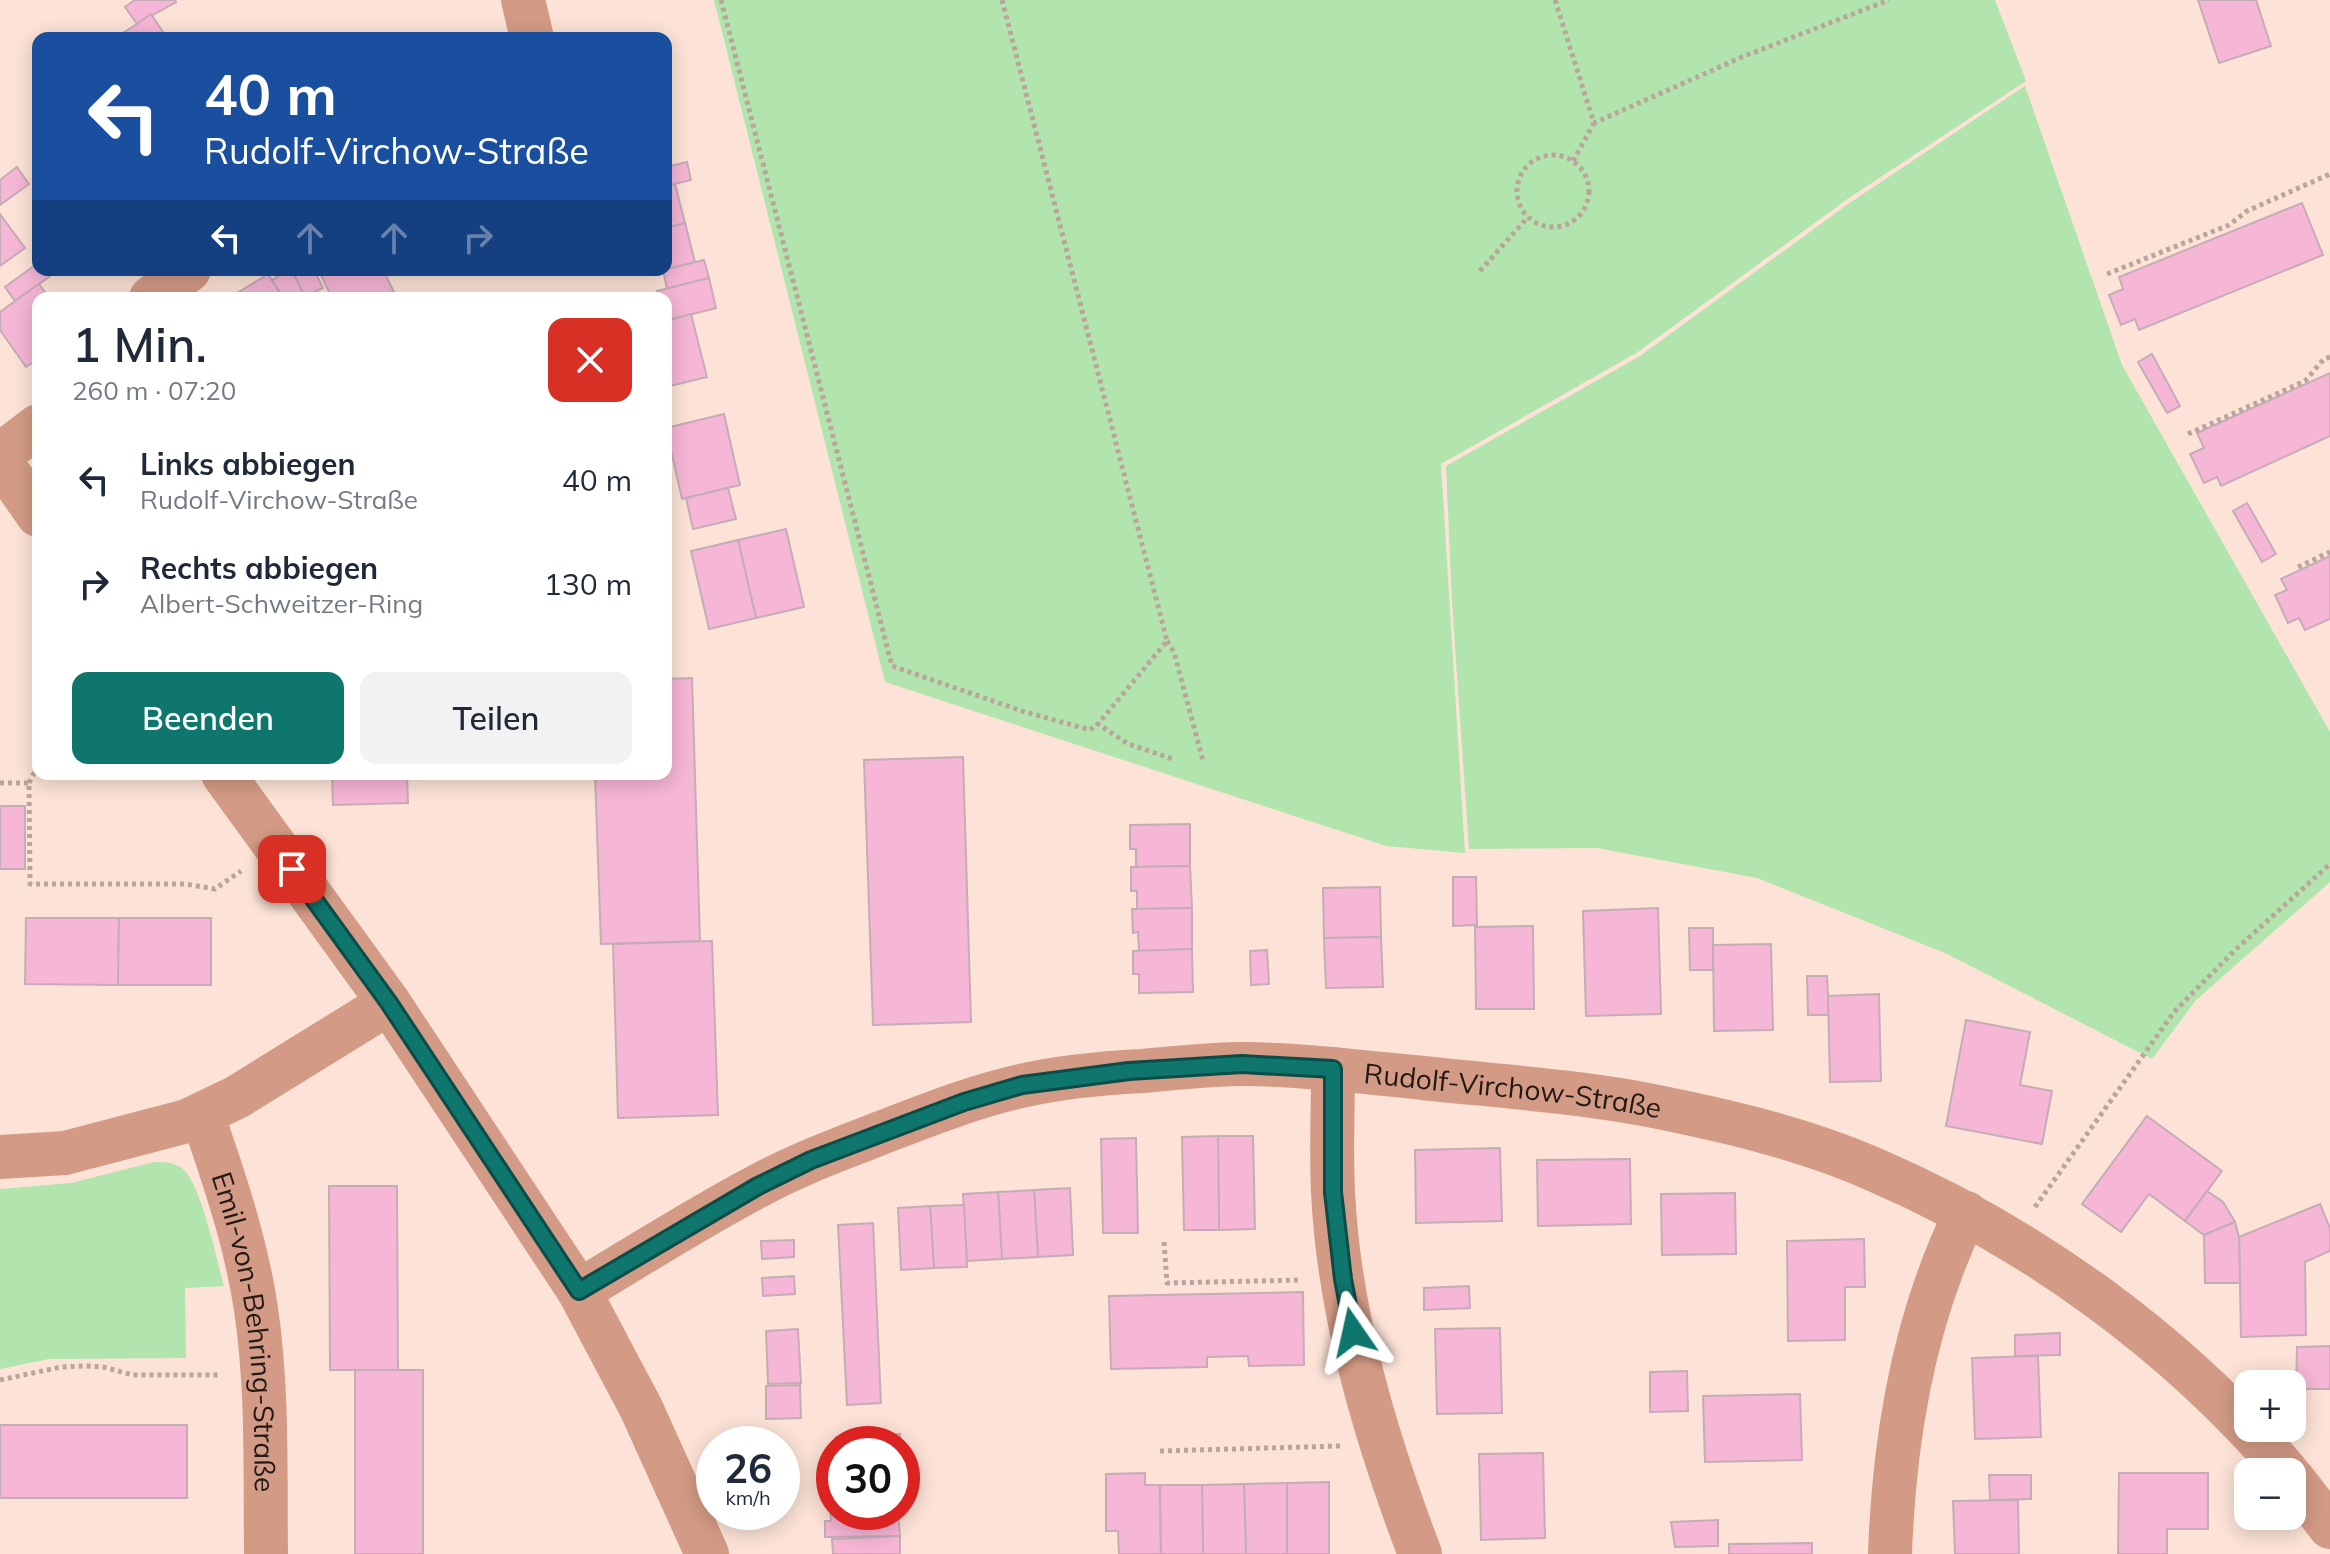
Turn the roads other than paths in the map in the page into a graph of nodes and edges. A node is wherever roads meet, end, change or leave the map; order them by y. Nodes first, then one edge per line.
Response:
1 (181, 276) edge
2 (159, 292) edge
3 (32, 431) edge
4 (0, 455) edge
5 (0, 461) edge
6 (32, 506) edge
7 (227, 780) edge
8 (389, 1003) junction
9 (1333, 1069) junction
10 (202, 1114) junction
11 (0, 1157) edge
12 (1966, 1213) junction
13 (579, 1291) junction
14 (2274, 1458) edge
15 (2306, 1496) edge
16 (2330, 1527) edge
17 (266, 1554) edge
18 (707, 1554) edge
19 (1420, 1554) edge
20 (1890, 1554) edge

1 - 2 street
3 - 4 street
5 - 6 street
7 - 8 street
8 - 10 street
8 - 13 street
9 - 12 street, Rudolf-Virchow-Straße
9 - 13 street, Rudolf-Virchow-Straße
9 - 19 street
10 - 11 street
10 - 17 street, Emil-von-Behring-Straße
12 - 14 street, Rudolf-Virchow-Straße
12 - 20 street
13 - 18 street
15 - 16 street

